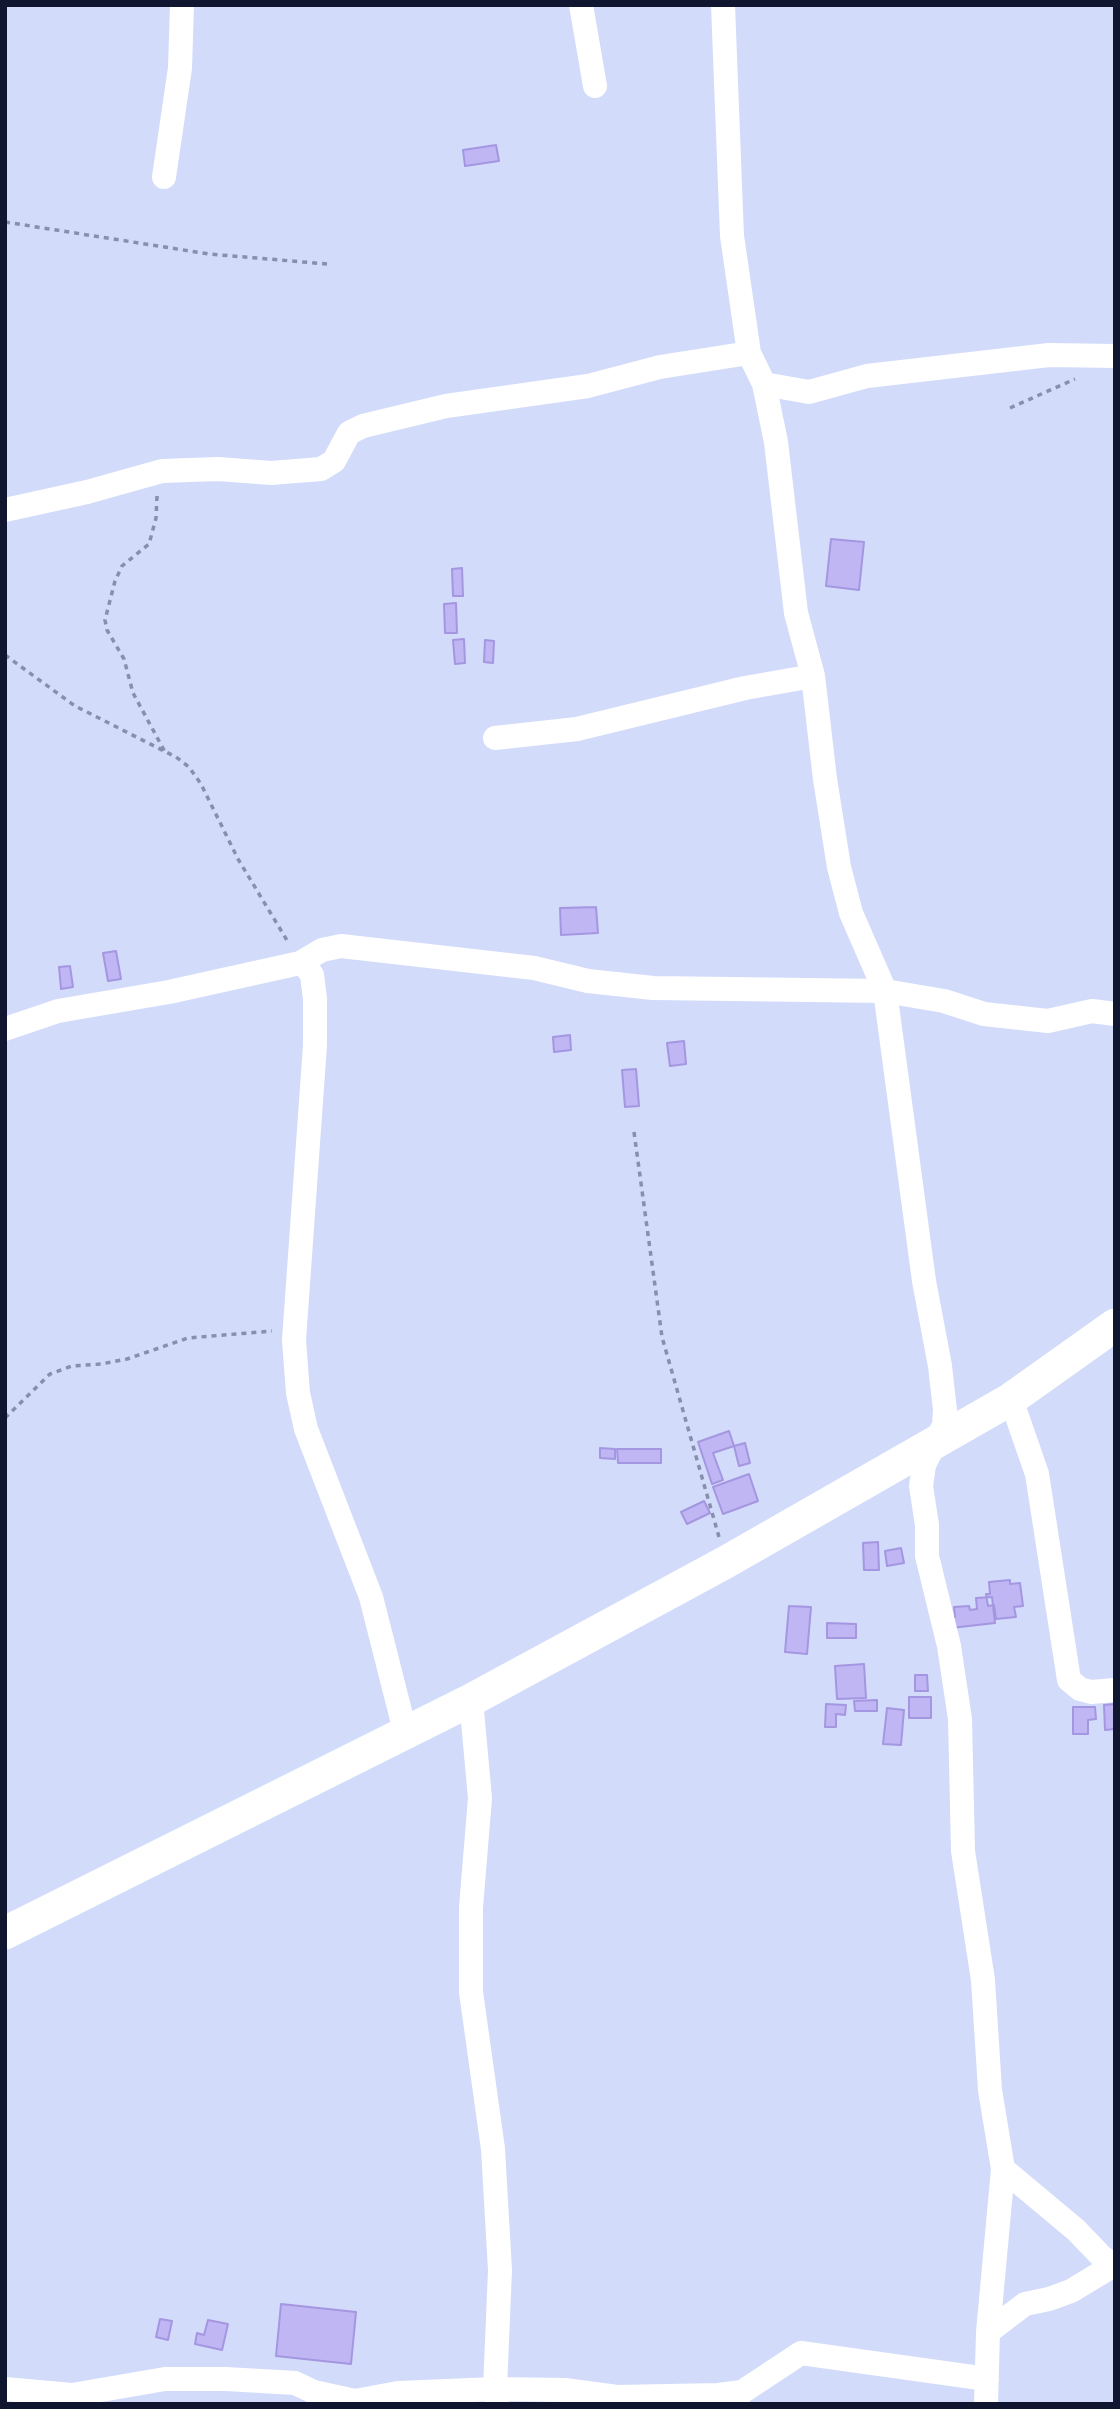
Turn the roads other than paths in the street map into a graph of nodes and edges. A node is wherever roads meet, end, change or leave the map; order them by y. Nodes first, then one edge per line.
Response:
1 (182, 5) edge
2 (581, 5) edge
3 (723, 5) edge
4 (595, 86) dead end
5 (164, 177) dead end
6 (749, 353) junction
7 (1115, 356) edge
8 (764, 384) junction
9 (5, 510) edge
10 (813, 676) junction
11 (495, 738) dead end
12 (300, 963) junction
13 (885, 991) junction
14 (1115, 1014) edge
15 (5, 1029) edge
16 (1115, 1325) edge
17 (1011, 1399) junction
18 (935, 1443) junction
19 (1115, 1690) edge
20 (471, 1700) junction
21 (405, 1731) junction
22 (5, 1933) edge
23 (1003, 2169) junction
24 (1114, 2265) edge
25 (988, 2332) junction
26 (987, 2379) junction
27 (5, 2389) edge
28 (496, 2396) edge
29 (986, 2404) edge

1 - 5 street
2 - 4 street
3 - 6 street
6 - 8 street
6 - 9 street
7 - 8 street
8 - 10 street
10 - 11 street
10 - 13 street
12 - 13 street
12 - 15 street
12 - 21 street
13 - 14 street
13 - 18 street
16 - 17 street
17 - 18 street
17 - 19 street
18 - 20 street
18 - 23 street
20 - 21 street
20 - 28 street
21 - 22 street
23 - 24 street
23 - 25 street
24 - 25 street
25 - 26 street
26 - 28 street
26 - 29 street
27 - 28 street

